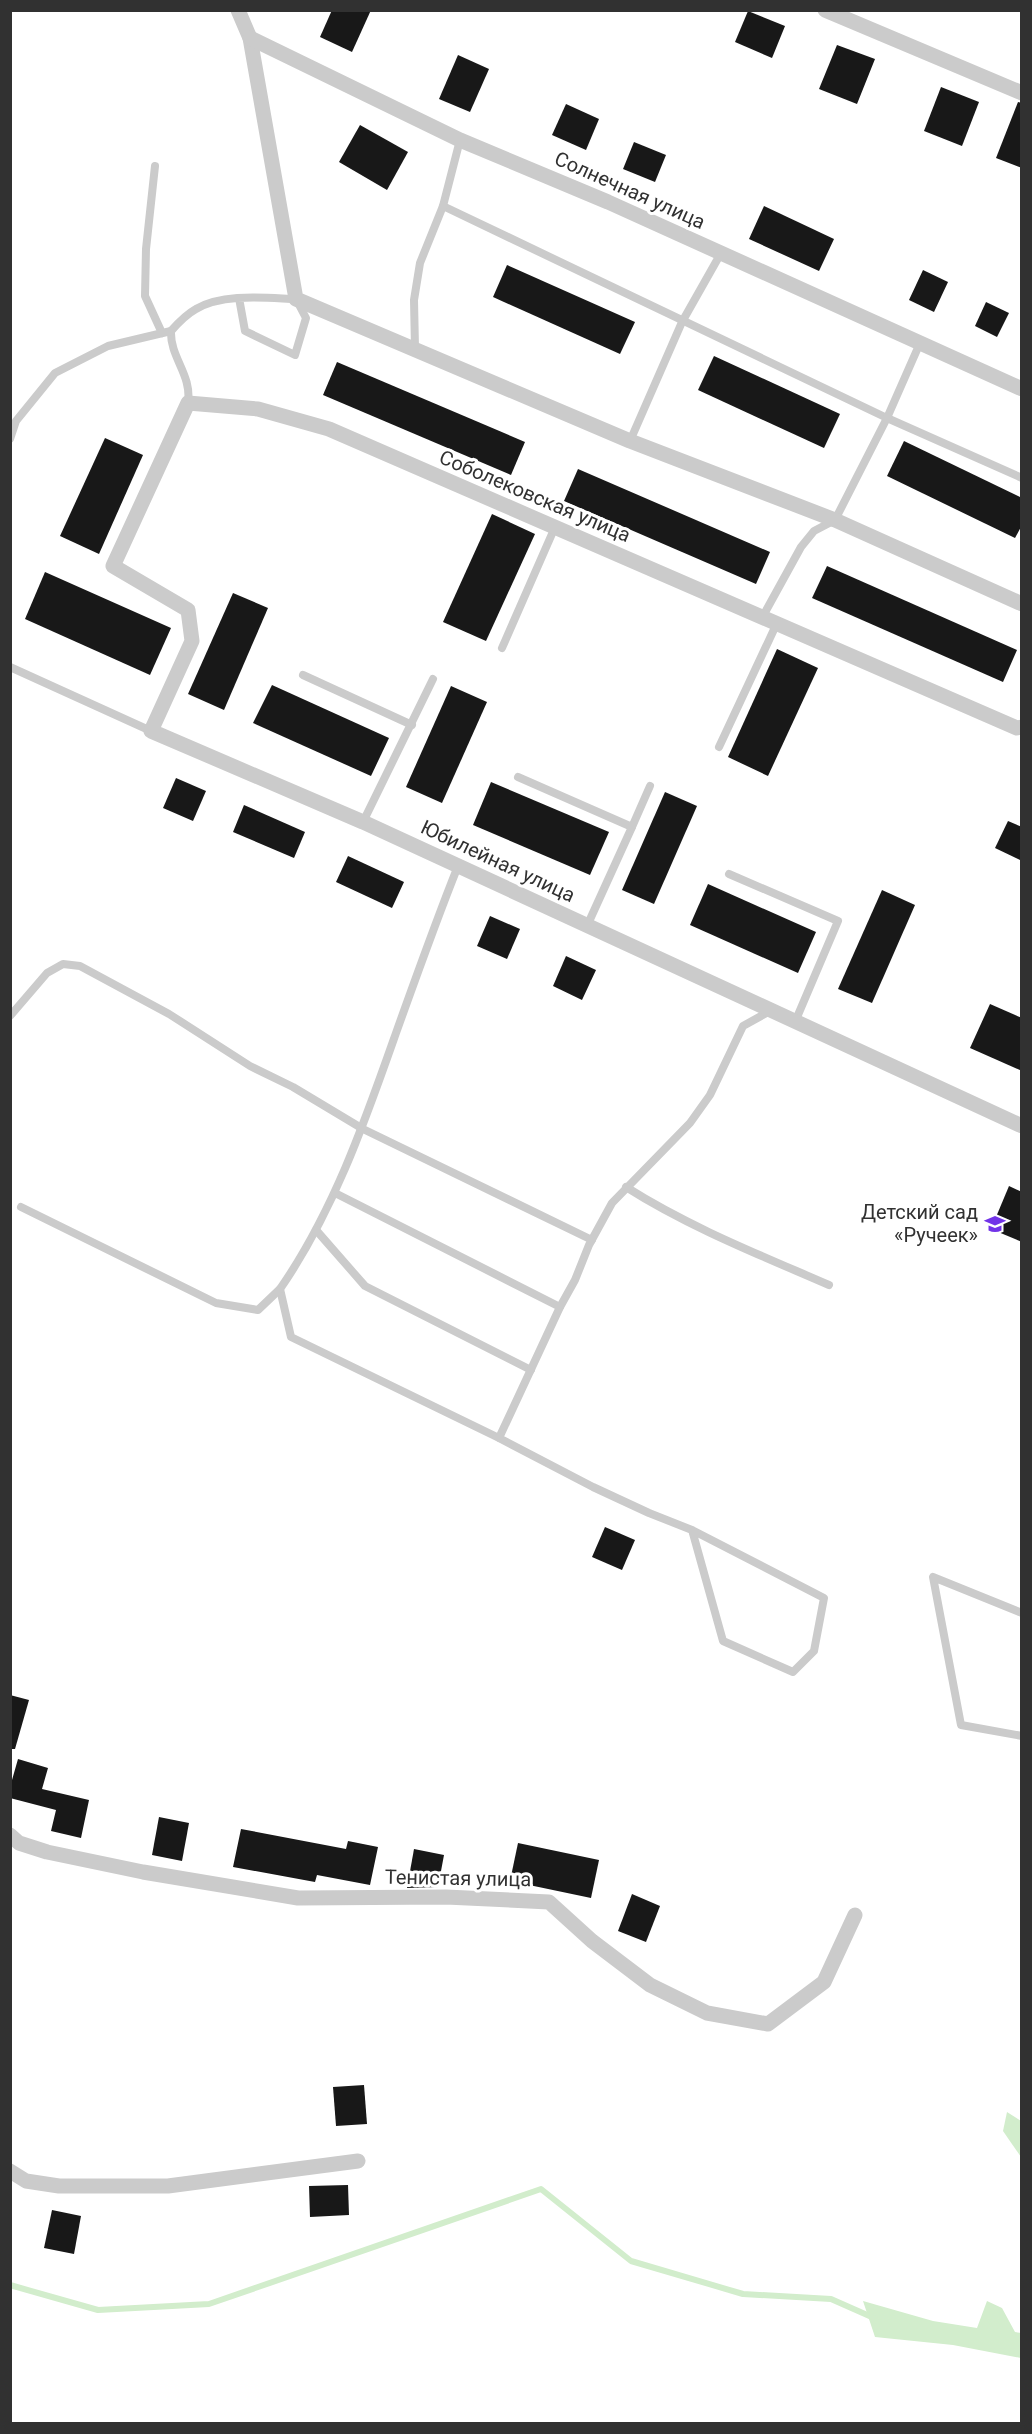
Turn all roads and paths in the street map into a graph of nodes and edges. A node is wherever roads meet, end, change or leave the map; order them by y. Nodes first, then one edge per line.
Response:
1 (238, 10) edge
2 (825, 10) edge
3 (250, 38) junction
4 (1022, 93) edge
5 (460, 140) junction
6 (156, 166) dead end
7 (443, 207) junction
8 (721, 253) junction
9 (239, 298) junction
10 (296, 299) junction
11 (682, 322) junction
12 (166, 332) junction
13 (920, 343) junction
14 (415, 348) junction
15 (1022, 389) edge
16 (188, 403) junction
17 (887, 418) junction
18 (10, 439) edge
19 (630, 441) junction
20 (1022, 478) edge
21 (835, 520) junction
22 (555, 527) junction
23 (1022, 604) edge
24 (770, 620) junction
25 (501, 648) dead end
26 (10, 667) edge
27 (303, 675) dead end
28 (433, 679) dead end
29 (412, 725) junction
30 (1022, 728) edge
31 (151, 731) junction
32 (719, 747) dead end
33 (518, 777) dead end
34 (650, 786) dead end
35 (363, 822) junction
36 (632, 827) junction
37 (458, 866) junction
38 (729, 874) dead end
39 (586, 926) junction
40 (771, 1010) junction
41 (10, 1017) edge
42 (795, 1022) junction
43 (1022, 1126) edge
44 (363, 1129) junction
45 (626, 1187) junction
46 (335, 1193) junction
47 (21, 1207) dead end
48 (316, 1230) junction
49 (592, 1240) junction
50 (829, 1285) dead end
51 (280, 1289) junction
52 (560, 1307) junction
53 (531, 1370) junction
54 (499, 1438) junction
55 (692, 1530) junction
56 (1022, 1613) edge
57 (1022, 1736) edge
58 (10, 1835) edge
59 (855, 1915) dead end
60 (358, 2161) dead end
61 (10, 2171) edge

1 - 3 street
2 - 4 street
3 - 5 street, Солнечная улица
3 - 10 street
5 - 7 lane
5 - 8 street, Солнечная улица
6 - 12 lane
7 - 11 lane
7 - 14 lane
8 - 11 lane
8 - 13 street, Солнечная улица
9 - 10 lane
9 - 10 lane
9 - 12 lane
10 - 14 street
11 - 17 lane
11 - 19 lane
12 - 16 lane
12 - 18 lane
13 - 15 street, Солнечная улица
13 - 17 lane
14 - 19 street
16 - 22 street, Соболековская улица
16 - 31 street
17 - 20 lane
17 - 21 lane
19 - 21 street
21 - 23 street
21 - 24 lane
22 - 24 street, Соболековская улица
22 - 25 lane
24 - 30 street, Соболековская улица
24 - 32 lane
26 - 31 lane
27 - 29 lane
28 - 29 lane
29 - 35 lane
31 - 35 street, Юбилейная улица
33 - 36 lane
34 - 36 lane
35 - 37 street, Юбилейная улица
36 - 39 lane
37 - 39 street, Юбилейная улица
37 - 44 lane
38 - 42 lane
39 - 40 street, Юбилейная улица
40 - 42 street, Юбилейная улица
40 - 45 lane
41 - 44 lane
42 - 43 street, Юбилейная улица
44 - 46 lane
44 - 49 lane
45 - 49 lane
45 - 50 lane
46 - 48 lane
46 - 52 lane
47 - 51 lane
48 - 51 lane
48 - 53 lane
49 - 52 lane
51 - 54 lane
52 - 53 lane
53 - 54 lane
54 - 55 lane
55 - 55 lane
56 - 57 lane
58 - 59 street, Тенистая улица
60 - 61 street

